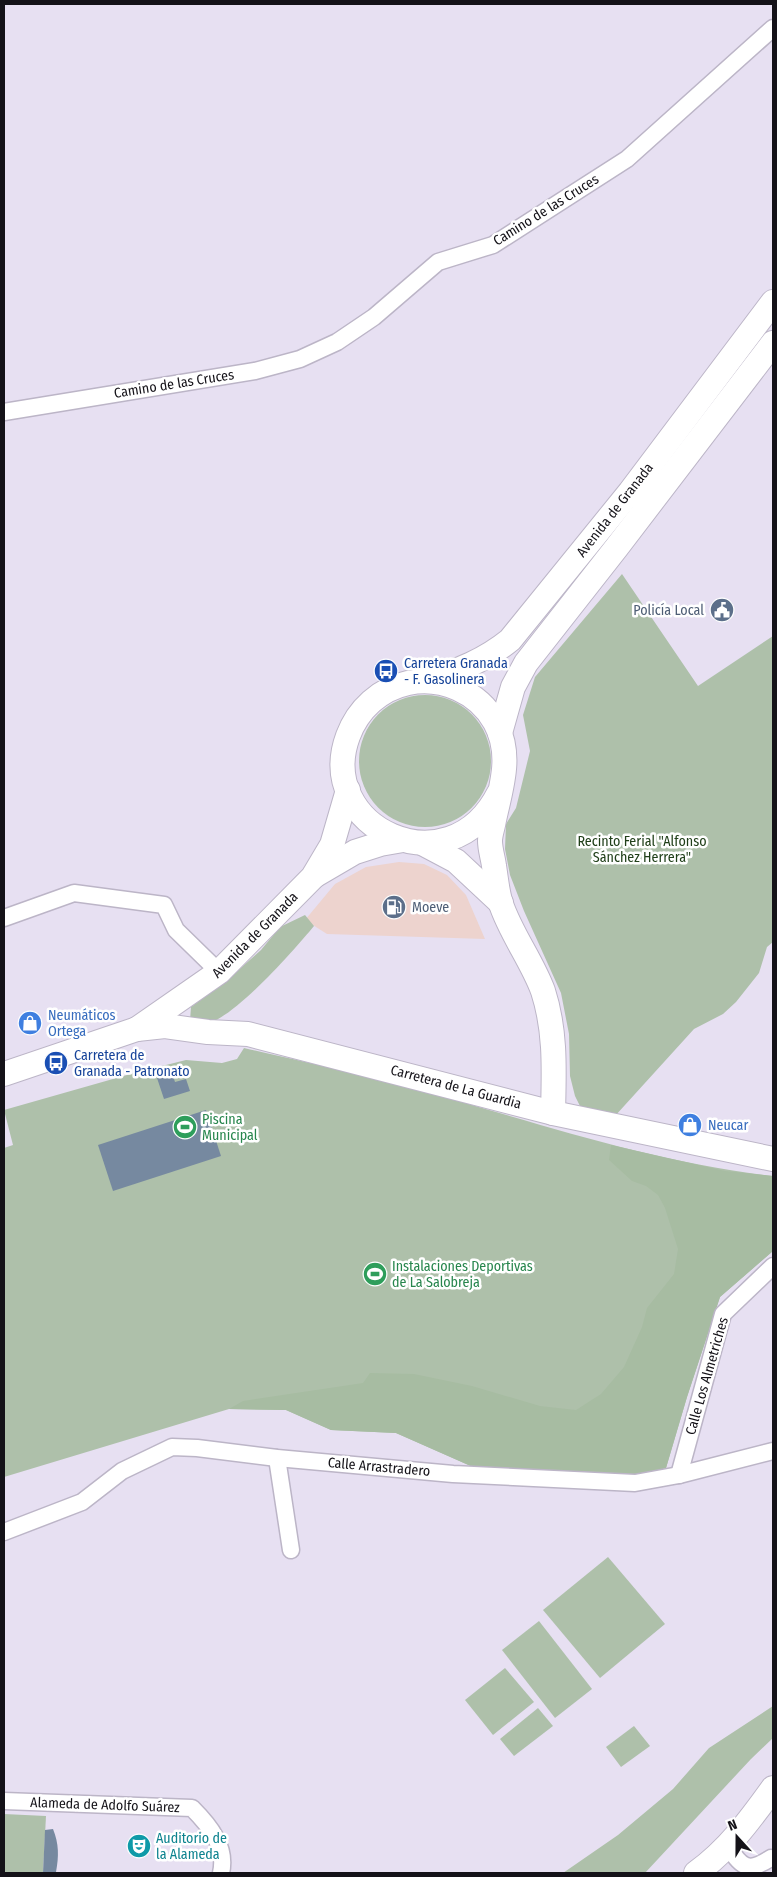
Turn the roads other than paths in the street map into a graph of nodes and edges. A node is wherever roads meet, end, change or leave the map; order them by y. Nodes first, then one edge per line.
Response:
1 (773, 28) edge
2 (773, 302) edge
3 (773, 343) edge
4 (4, 412) edge
5 (427, 681) junction
6 (500, 733) junction
7 (348, 790) junction
8 (499, 793) junction
9 (413, 842) junction
10 (313, 877) junction
11 (501, 903) junction
12 (4, 918) edge
13 (220, 972) junction
14 (137, 1029) junction
15 (4, 1074) edge
16 (553, 1113) junction
17 (773, 1159) edge
18 (773, 1266) edge
19 (773, 1451) edge
20 (277, 1458) junction
21 (679, 1475) junction
22 (4, 1532) edge
23 (291, 1550) dead end
24 (773, 1788) edge
25 (4, 1801) edge
26 (752, 1817) junction
27 (772, 1857) edge
28 (729, 1864) edge
29 (757, 1872) edge
30 (221, 1873) edge
31 (696, 1873) edge

1 - 4 street, Camino de las Cruces
2 - 5 street, Avenida de Granada
3 - 6 street, Avenida de Granada
5 - 6 street
5 - 7 street
6 - 8 street
7 - 9 street
7 - 10 street, Avenida de Granada
8 - 9 street
8 - 11 street
9 - 10 street, Avenida de Granada
9 - 11 street
10 - 13 street, Avenida de Granada
11 - 16 street
12 - 13 street
13 - 14 street, Avenida de Granada
14 - 15 street, Avenida de Granada
14 - 16 street, Carretera de La Guardia
16 - 17 street, Carretera de La Guardia
18 - 21 street, Calle Los Almetriches
19 - 21 street, Calle Arrastradero
20 - 21 street, Calle Arrastradero
20 - 22 street, Calle Arrastradero
20 - 23 street
24 - 26 street
25 - 30 street, Alameda de Adolfo Suárez
26 - 28 street
26 - 31 street
27 - 28 street
27 - 29 street

